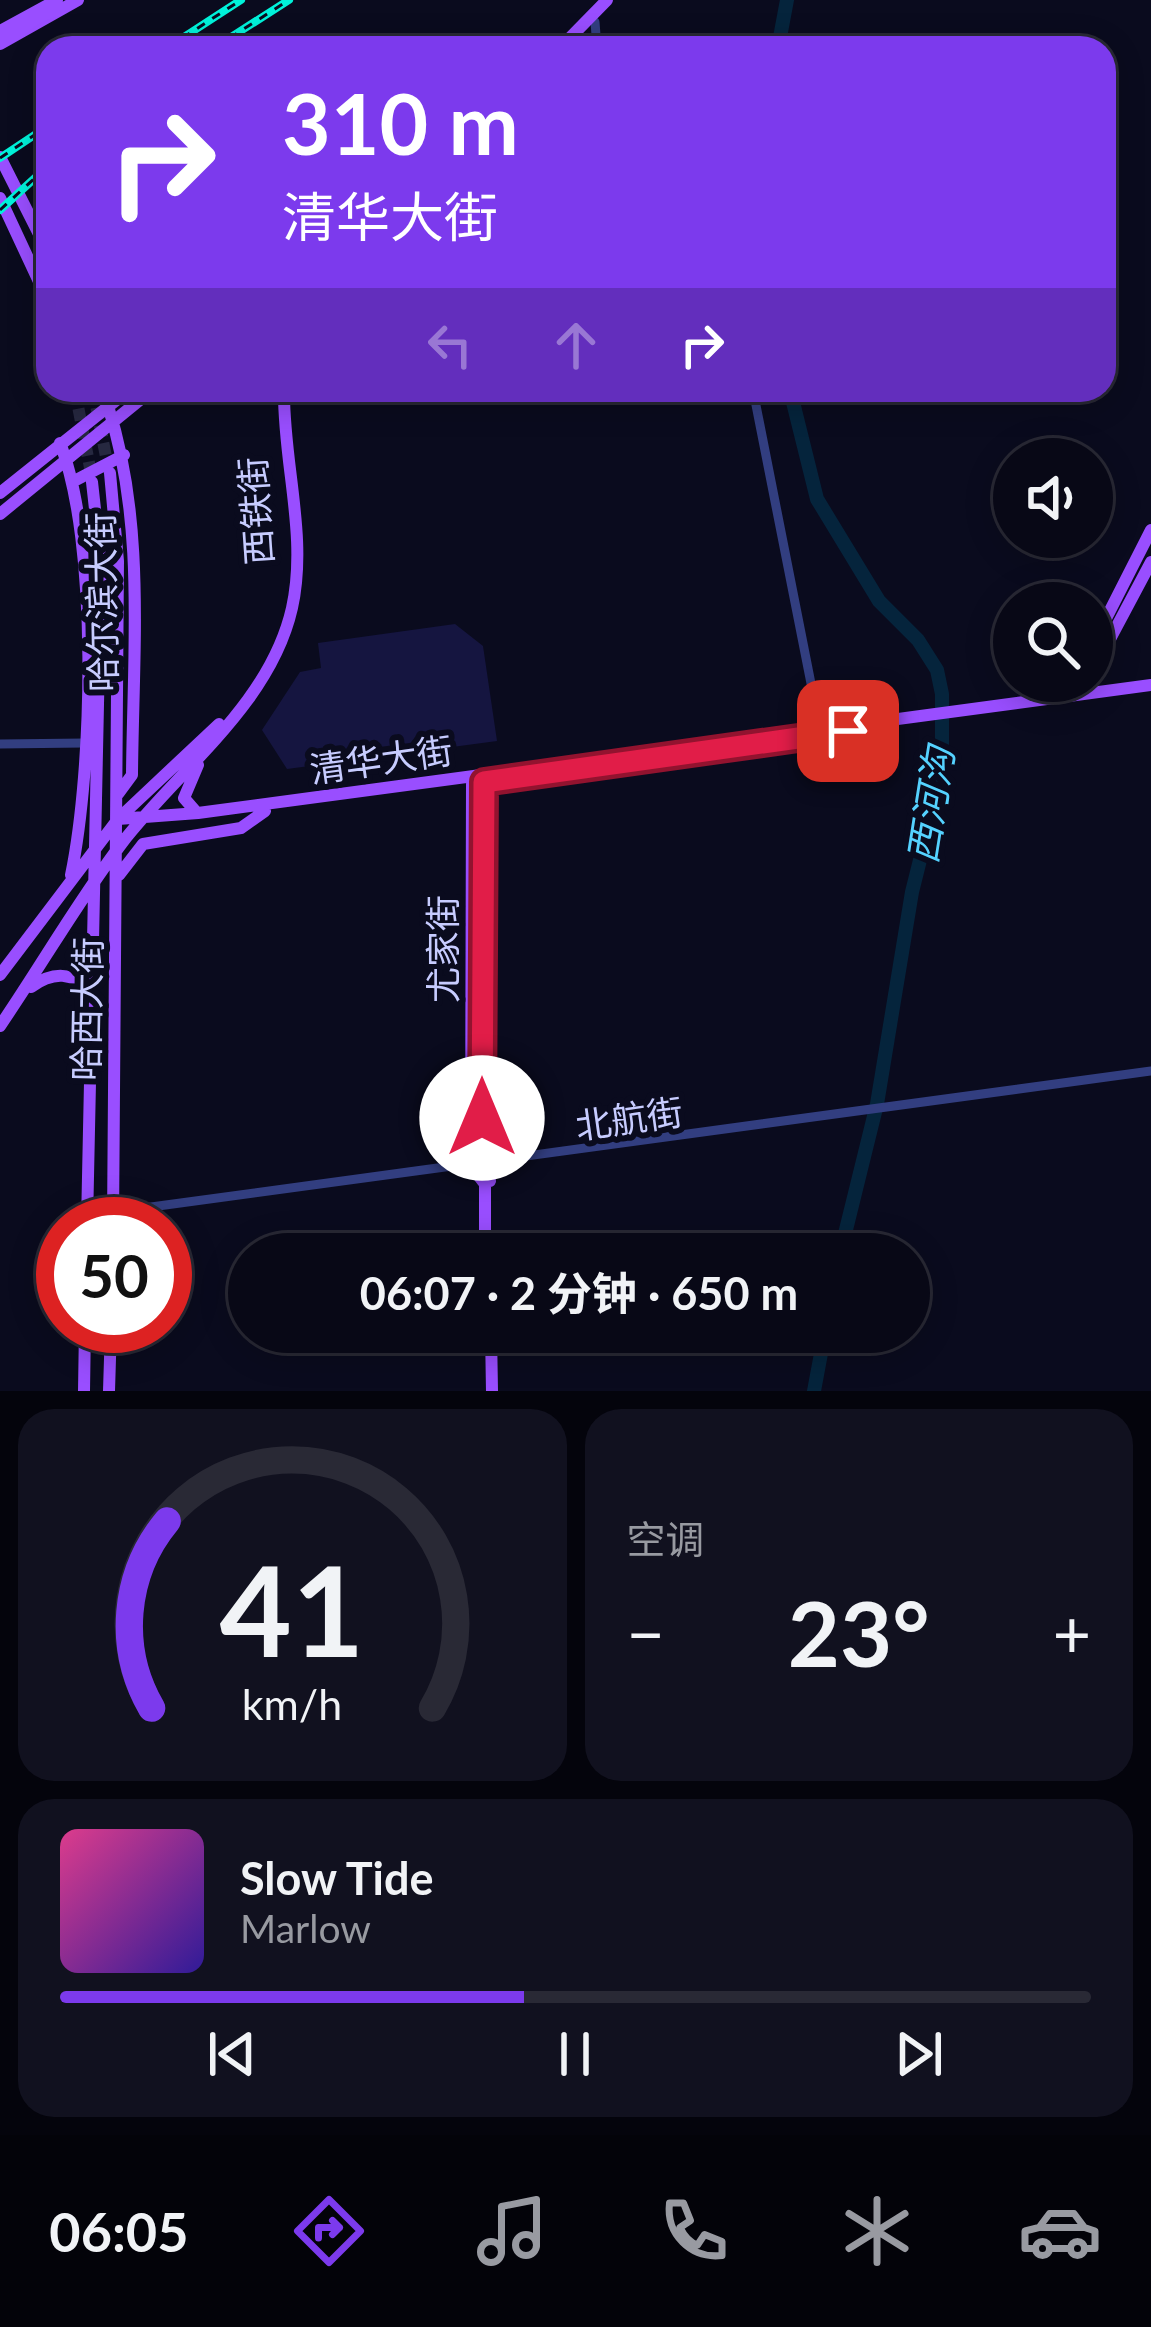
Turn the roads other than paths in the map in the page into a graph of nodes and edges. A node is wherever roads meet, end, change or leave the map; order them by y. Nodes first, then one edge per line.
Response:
1 (57, 0) edge
2 (78, 0) edge
3 (611, 0) edge
4 (595, 22) junction
5 (0, 31) edge
6 (573, 36) edge
7 (582, 36) edge
8 (596, 36) edge
9 (0, 44) edge
10 (0, 157) edge
11 (0, 198) edge
12 (36, 228) edge
13 (36, 275) edge
14 (119, 402) edge
15 (130, 402) edge
16 (282, 402) edge
17 (755, 402) edge
18 (110, 413) junction
19 (60, 443) junction
20 (124, 455) junction
21 (66, 458) junction
22 (110, 473) tunnel mouth
23 (76, 480) junction
24 (92, 482) tunnel mouth
25 (0, 494) edge
26 (0, 514) edge
27 (1151, 530) edge
28 (1151, 562) edge
29 (1113, 605) edge
30 (1113, 634) edge
31 (1151, 689) edge
32 (1113, 694) edge
33 (1057, 702) edge
34 (875, 724) junction
35 (820, 729) junction
36 (84, 743) junction
37 (0, 744) edge
38 (205, 747) junction
39 (125, 775) junction
40 (164, 775) junction
41 (478, 783) junction
42 (265, 812) junction
43 (198, 813) junction
44 (118, 819) junction
45 (138, 824) junction
46 (98, 845) junction
47 (118, 849) junction
48 (71, 875) junction
49 (117, 882) junction
50 (94, 885) junction
51 (0, 975) edge
52 (21, 995) junction
53 (92, 997) junction
54 (0, 1026) edge
55 (1151, 1071) edge
56 (476, 1166) junction
57 (88, 1197) edge
58 (114, 1197) edge
59 (192, 1207) edge
60 (489, 1233) edge
61 (85, 1353) edge
62 (111, 1353) edge
63 (488, 1353) edge
64 (84, 1391) edge
65 (110, 1391) edge
66 (489, 1391) edge

1 - 5 main road
2 - 9 main road
3 - 4 main road
3 - 6 main road
4 - 7 main road
4 - 8 street
10 - 12 main road
11 - 13 main road
14 - 18 main road
15 - 18 main road
16 - 38 main road, 西铁街
17 - 35 street
18 - 19 main road
18 - 20 main road, 哈尔滨大街
18 - 21 main road
19 - 21 main road, 哈尔滨大街
19 - 25 main road
20 - 23 main road
20 - 39 main road, 哈尔滨大街
21 - 23 main road, 哈尔滨大街
21 - 26 main road
22 - 39 main road
23 - 36 main road, 哈尔滨大街
24 - 46 main road, 哈西大街
27 - 29 main road
28 - 30 main road
31 - 32 main road, 清华大街
33 - 34 main road, 清华大街
34 - 35 main road, 清华大街
34 - 41 main road, 清华大街
35 - 43 main road, 清华大街
36 - 37 street
36 - 48 main road, 哈尔滨大街
38 - 40 main road
38 - 43 main road
38 - 45 main road
39 - 40 main road
39 - 44 main road, 哈西大街
40 - 44 main road
41 - 42 main road, 清华大街
41 - 56 main road, 尤家街
42 - 45 main road, 清华大街
42 - 49 main road
43 - 45 main road, 清华大街
44 - 45 main road, 清华大街
44 - 46 main road
44 - 47 main road, 哈西大街
45 - 47 main road
46 - 48 main road
46 - 50 main road, 哈西大街
47 - 49 main road, 哈西大街
47 - 50 main road
48 - 51 main road
49 - 58 main road, 哈西大街
50 - 52 main road
50 - 53 main road, 哈西大街
52 - 53 main road
52 - 54 main road
53 - 57 main road, 哈西大街
55 - 56 street, 北航街
56 - 59 street, 北航街
56 - 60 main road, 尤家街
61 - 64 main road
62 - 65 main road
63 - 66 main road

